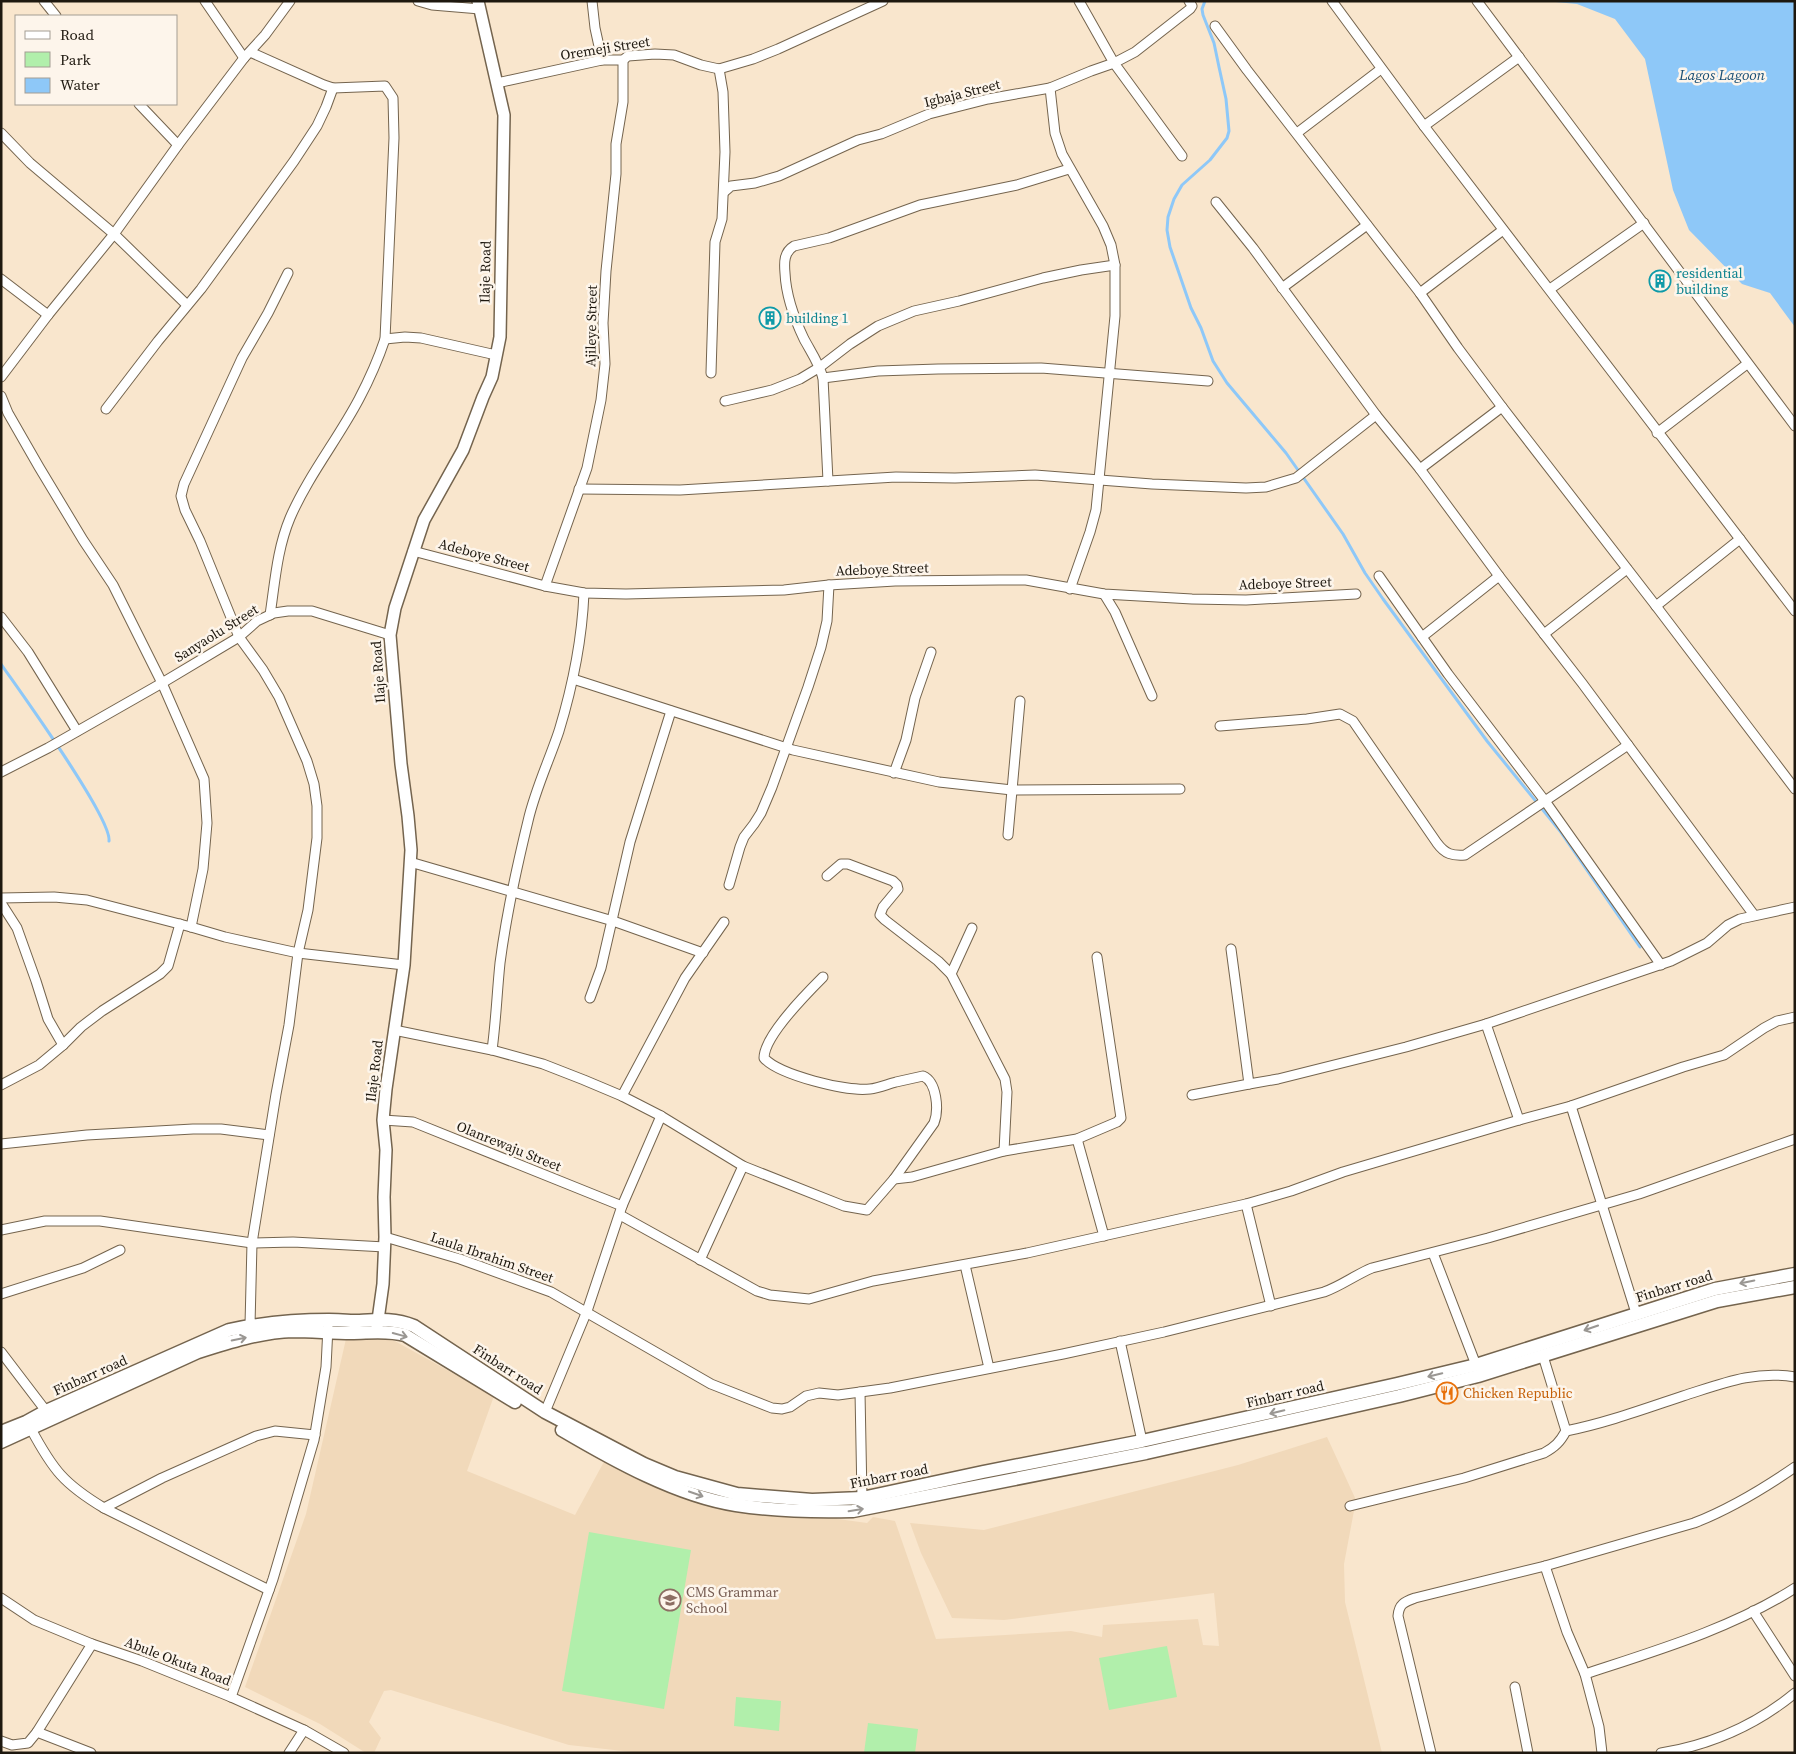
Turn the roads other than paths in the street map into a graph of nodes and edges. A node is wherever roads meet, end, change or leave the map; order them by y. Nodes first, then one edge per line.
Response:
1 (44, 1) edge
2 (205, 1) edge
3 (290, 1) edge
4 (418, 1) edge
5 (592, 1) edge
6 (883, 1) edge
7 (1079, 1) edge
8 (1190, 1) edge
9 (1332, 1) edge
10 (1476, 1) edge
11 (479, 5) edge
12 (55, 15) edge
13 (1215, 26) dead end
14 (247, 55) junction
15 (1519, 57) junction
16 (602, 60) junction
17 (623, 60) junction
18 (1114, 63) junction
19 (719, 69) junction
20 (1381, 69) junction
21 (497, 83) junction
22 (333, 88) junction
23 (1050, 88) junction
24 (140, 105) edge
25 (1424, 126) junction
26 (1, 133) edge
27 (1296, 133) junction
28 (178, 145) junction
29 (1182, 156) dead end
30 (1069, 168) junction
31 (724, 192) junction
32 (1216, 202) dead end
33 (1644, 223) junction
34 (1368, 225) junction
35 (1503, 230) junction
36 (114, 234) junction
37 (1115, 264) junction
38 (288, 274) dead end
39 (1, 279) edge
40 (1282, 288) junction
41 (1550, 289) junction
42 (1420, 293) junction
43 (187, 305) junction
44 (48, 315) junction
45 (385, 339) junction
46 (496, 354) junction
47 (1747, 364) junction
48 (820, 367) junction
49 (712, 374) dead end
50 (1110, 375) junction
51 (1, 377) edge
52 (822, 378) junction
53 (1208, 381) dead end
54 (1, 396) edge
55 (725, 401) dead end
56 (1502, 407) junction
57 (106, 409) dead end
58 (1376, 415) junction
59 (1795, 426) edge
60 (1656, 433) junction
61 (1420, 469) junction
62 (828, 481) junction
63 (1099, 481) junction
64 (579, 489) junction
65 (1740, 539) junction
66 (413, 550) junction
67 (1627, 569) junction
68 (1379, 576) dead end
69 (1498, 576) junction
70 (829, 585) junction
71 (545, 586) junction
72 (1070, 589) junction
73 (584, 593) junction
74 (1104, 594) junction
75 (1356, 594) dead end
76 (1656, 606) junction
77 (1795, 611) edge
78 (270, 615) junction
79 (1, 617) edge
80 (1544, 634) junction
81 (390, 635) junction
82 (239, 638) junction
83 (1422, 638) junction
84 (931, 652) dead end
85 (573, 679) junction
86 (162, 683) junction
87 (1152, 696) dead end
88 (1020, 701) dead end
89 (670, 711) junction
90 (1220, 726) dead end
91 (73, 733) junction
92 (1628, 745) junction
93 (786, 747) junction
94 (1, 772) edge
95 (894, 773) junction
96 (1180, 789) dead end
97 (1795, 789) edge
98 (1012, 790) junction
99 (1540, 804) junction
100 (1008, 835) dead end
101 (410, 862) junction
102 (827, 876) dead end
103 (729, 885) dead end
104 (513, 891) junction
105 (1, 898) edge
106 (1, 903) edge
107 (1795, 907) edge
108 (1754, 914) junction
109 (613, 921) junction
110 (724, 922) dead end
111 (180, 924) junction
112 (192, 927) junction
113 (972, 928) dead end
114 (1231, 949) dead end
115 (298, 953) junction
116 (703, 953) junction
117 (1097, 956) dead end
118 (404, 965) junction
119 (1661, 965) junction
120 (952, 974) junction
121 (823, 977) dead end
122 (590, 998) dead end
123 (1795, 1016) edge
124 (1486, 1024) junction
125 (394, 1030) junction
126 (63, 1045) junction
127 (492, 1050) junction
128 (1249, 1084) junction
129 (1, 1085) edge
130 (622, 1096) junction
131 (1192, 1096) dead end
132 (1570, 1106) junction
133 (661, 1116) junction
134 (384, 1120) junction
135 (1519, 1120) junction
136 (269, 1135) junction
137 (1077, 1139) junction
138 (1795, 1139) edge
139 (1, 1144) edge
140 (1004, 1151) junction
141 (744, 1166) junction
142 (894, 1179) junction
143 (1246, 1204) junction
144 (1601, 1205) junction
145 (621, 1211) junction
146 (1, 1230) edge
147 (1104, 1236) junction
148 (385, 1242) junction
149 (252, 1243) junction
150 (120, 1250) dead end
151 (1432, 1253) junction
152 (700, 1260) junction
153 (965, 1265) junction
154 (1795, 1274) edge
155 (1795, 1287) edge
156 (1, 1294) edge
157 (1271, 1306) junction
158 (586, 1311) junction
159 (1636, 1313) junction
160 (250, 1325) junction
161 (378, 1325) junction
162 (328, 1326) junction
163 (1120, 1341) junction
164 (1, 1352) edge
165 (1543, 1356) junction
166 (1476, 1365) junction
167 (989, 1368) junction
168 (1795, 1377) edge
169 (1398, 1390) junction
170 (860, 1392) junction
171 (46, 1411) junction
172 (545, 1412) junction
173 (31, 1429) junction
174 (1566, 1431) junction
175 (1, 1432) edge
176 (315, 1435) junction
177 (1, 1442) edge
178 (1142, 1442) junction
179 (1795, 1467) edge
180 (862, 1498) junction
181 (1350, 1506) dead end
182 (104, 1508) junction
183 (1545, 1566) junction
184 (1795, 1588) edge
185 (270, 1590) junction
186 (1, 1598) edge
187 (1753, 1611) junction
188 (92, 1644) junction
189 (1585, 1674) junction
190 (1795, 1676) edge
191 (1514, 1687) dead end
192 (1795, 1693) edge
193 (231, 1697) junction
194 (304, 1730) junction
195 (37, 1732) junction
196 (1, 1741) edge
197 (91, 1753) edge
198 (289, 1753) edge
199 (344, 1753) edge
200 (1431, 1753) edge
201 (1528, 1753) edge
202 (1602, 1753) edge
203 (1660, 1753) edge

1 - 12 street
2 - 14 street
3 - 14 street
4 - 11 street
5 - 16 street
6 - 19 street
7 - 18 street
8 - 18 street, Igbaja Street
9 - 20 street
10 - 15 street
11 - 21 street, Ilaje Road
13 - 27 street
14 - 22 street
14 - 28 street
15 - 25 street
15 - 33 street
16 - 17 street, Oremeji Street
16 - 21 street, Oremeji Street
17 - 19 street, Oremeji Street
17 - 64 street, Ajileye Street
18 - 23 street, Igbaja Street
18 - 29 street
19 - 31 street
20 - 25 street
20 - 27 street
21 - 46 street, Ilaje Road
22 - 43 street
22 - 45 street
23 - 30 street
23 - 31 street, Igbaja Street
24 - 28 street
25 - 35 street
26 - 36 street
27 - 34 street
28 - 36 street
30 - 37 street
30 - 48 street
31 - 49 street
32 - 40 street
33 - 41 street
33 - 47 street
34 - 40 street
34 - 42 street
35 - 41 street
35 - 42 street
36 - 43 street
36 - 44 street
37 - 48 street
37 - 50 street
38 - 82 street
39 - 44 street
40 - 58 street
41 - 60 street
42 - 56 street
43 - 57 street
44 - 51 street
45 - 46 street
45 - 78 street
46 - 66 street, Ilaje Road
47 - 59 street
47 - 60 street
48 - 52 street
48 - 55 street
50 - 52 street
50 - 53 street
50 - 63 street
52 - 62 street
54 - 86 street
56 - 61 street
56 - 67 street
58 - 61 street
58 - 63 street
60 - 65 street
61 - 69 street
62 - 63 street
62 - 64 street
63 - 72 street
64 - 71 street, Ajileye Street
65 - 76 street
65 - 77 street
66 - 71 street, Adeboye Street
66 - 81 street, Ilaje Road
67 - 76 street
67 - 80 street
68 - 83 street
69 - 80 street
69 - 83 street
70 - 72 street, Adeboye Street
70 - 73 street, Adeboye Street
70 - 93 street
71 - 73 street, Adeboye Street
72 - 74 street, Adeboye Street
73 - 85 street
74 - 75 street, Adeboye Street
74 - 87 street
76 - 97 street
78 - 81 street, Sanyaolu Street
78 - 82 street, Sanyaolu Street
79 - 91 street
80 - 92 street
81 - 101 street, Ilaje Road
82 - 86 street, Sanyaolu Street
82 - 115 street
83 - 99 street
84 - 95 street
85 - 89 street
85 - 104 street
86 - 91 street, Sanyaolu Street
86 - 112 street
88 - 98 street
89 - 93 street
89 - 109 street
90 - 99 street
91 - 94 street, Sanyaolu Street
92 - 99 street
92 - 108 street
93 - 95 street
93 - 103 street
95 - 98 street
96 - 98 street
98 - 100 street
99 - 119 street
101 - 104 street
101 - 118 street, Ilaje Road
102 - 120 street
104 - 109 street
104 - 127 street
105 - 111 street
106 - 126 street
107 - 108 street
108 - 119 street
109 - 116 street
109 - 122 street
110 - 116 street
111 - 112 street
111 - 126 street
112 - 115 street
113 - 120 street
114 - 128 street
115 - 118 street
115 - 136 street
116 - 130 street
117 - 137 street
118 - 125 street, Ilaje Road
119 - 124 street
120 - 140 street
121 - 142 street
123 - 132 street, Olanrewaju Street
124 - 128 street
124 - 135 street
125 - 127 street
125 - 134 street, Ilaje Road
126 - 129 street
127 - 130 street
128 - 131 street
130 - 133 street
132 - 135 street, Olanrewaju Street
132 - 144 street
133 - 141 street
133 - 145 street
134 - 145 street, Olanrewaju Street
134 - 148 street, Ilaje Road
135 - 143 street, Olanrewaju Street
136 - 139 street
136 - 149 street
137 - 140 street
137 - 147 street
138 - 144 street, Laula Ibrahim Street
140 - 142 street
141 - 142 street
141 - 152 street
143 - 147 street, Olanrewaju Street
143 - 157 street
144 - 151 street, Laula Ibrahim Street
144 - 159 street
145 - 152 street, Olanrewaju Street
145 - 158 street
146 - 149 street, Laula Ibrahim Street
147 - 153 street, Olanrewaju Street
148 - 149 street, Laula Ibrahim Street
148 - 158 street, Laula Ibrahim Street
148 - 161 street, Ilaje Road
149 - 160 street
150 - 156 street
151 - 157 street, Laula Ibrahim Street
151 - 166 street
152 - 153 street, Olanrewaju Street
153 - 167 street
154 -> 159 main road, Finbarr road
155 - 165 main road, Finbarr road
157 - 163 street, Laula Ibrahim Street
158 - 170 street, Laula Ibrahim Street
158 - 172 street
159 -> 166 main road, Finbarr road
160 - 162 main road, Finbarr road
160 - 171 main road, Finbarr road
161 - 162 main road, Finbarr road
161 -> 169 main road, Finbarr road
161 - 172 main road, Finbarr road
173 -> 162 main road, Finbarr road
162 - 176 street
163 - 167 street, Laula Ibrahim Street
163 - 178 street
164 - 171 street
165 - 169 main road, Finbarr road
165 - 174 street
166 -> 169 main road, Finbarr road
167 - 170 street, Laula Ibrahim Street
168 - 174 street
169 -> 178 main road, Finbarr road
170 - 180 street
171 - 175 main road, Finbarr road
172 - 180 main road, Finbarr road
173 - 177 main road, Finbarr road
173 - 182 street
174 - 181 street
176 - 182 street
176 - 185 street
178 - 180 main road, Finbarr road
179 - 183 street
182 - 185 street
183 - 189 street
183 - 200 street
184 - 187 street
185 - 193 street
186 - 188 street, Abule Okuta Road
187 - 189 street
187 - 190 street
188 - 193 street, Abule Okuta Road
188 - 195 street
189 - 202 street
191 - 201 street
192 - 203 street
193 - 194 street, Abule Okuta Road
194 - 198 street
194 - 199 street, Abule Okuta Road
195 - 196 street
195 - 197 street

